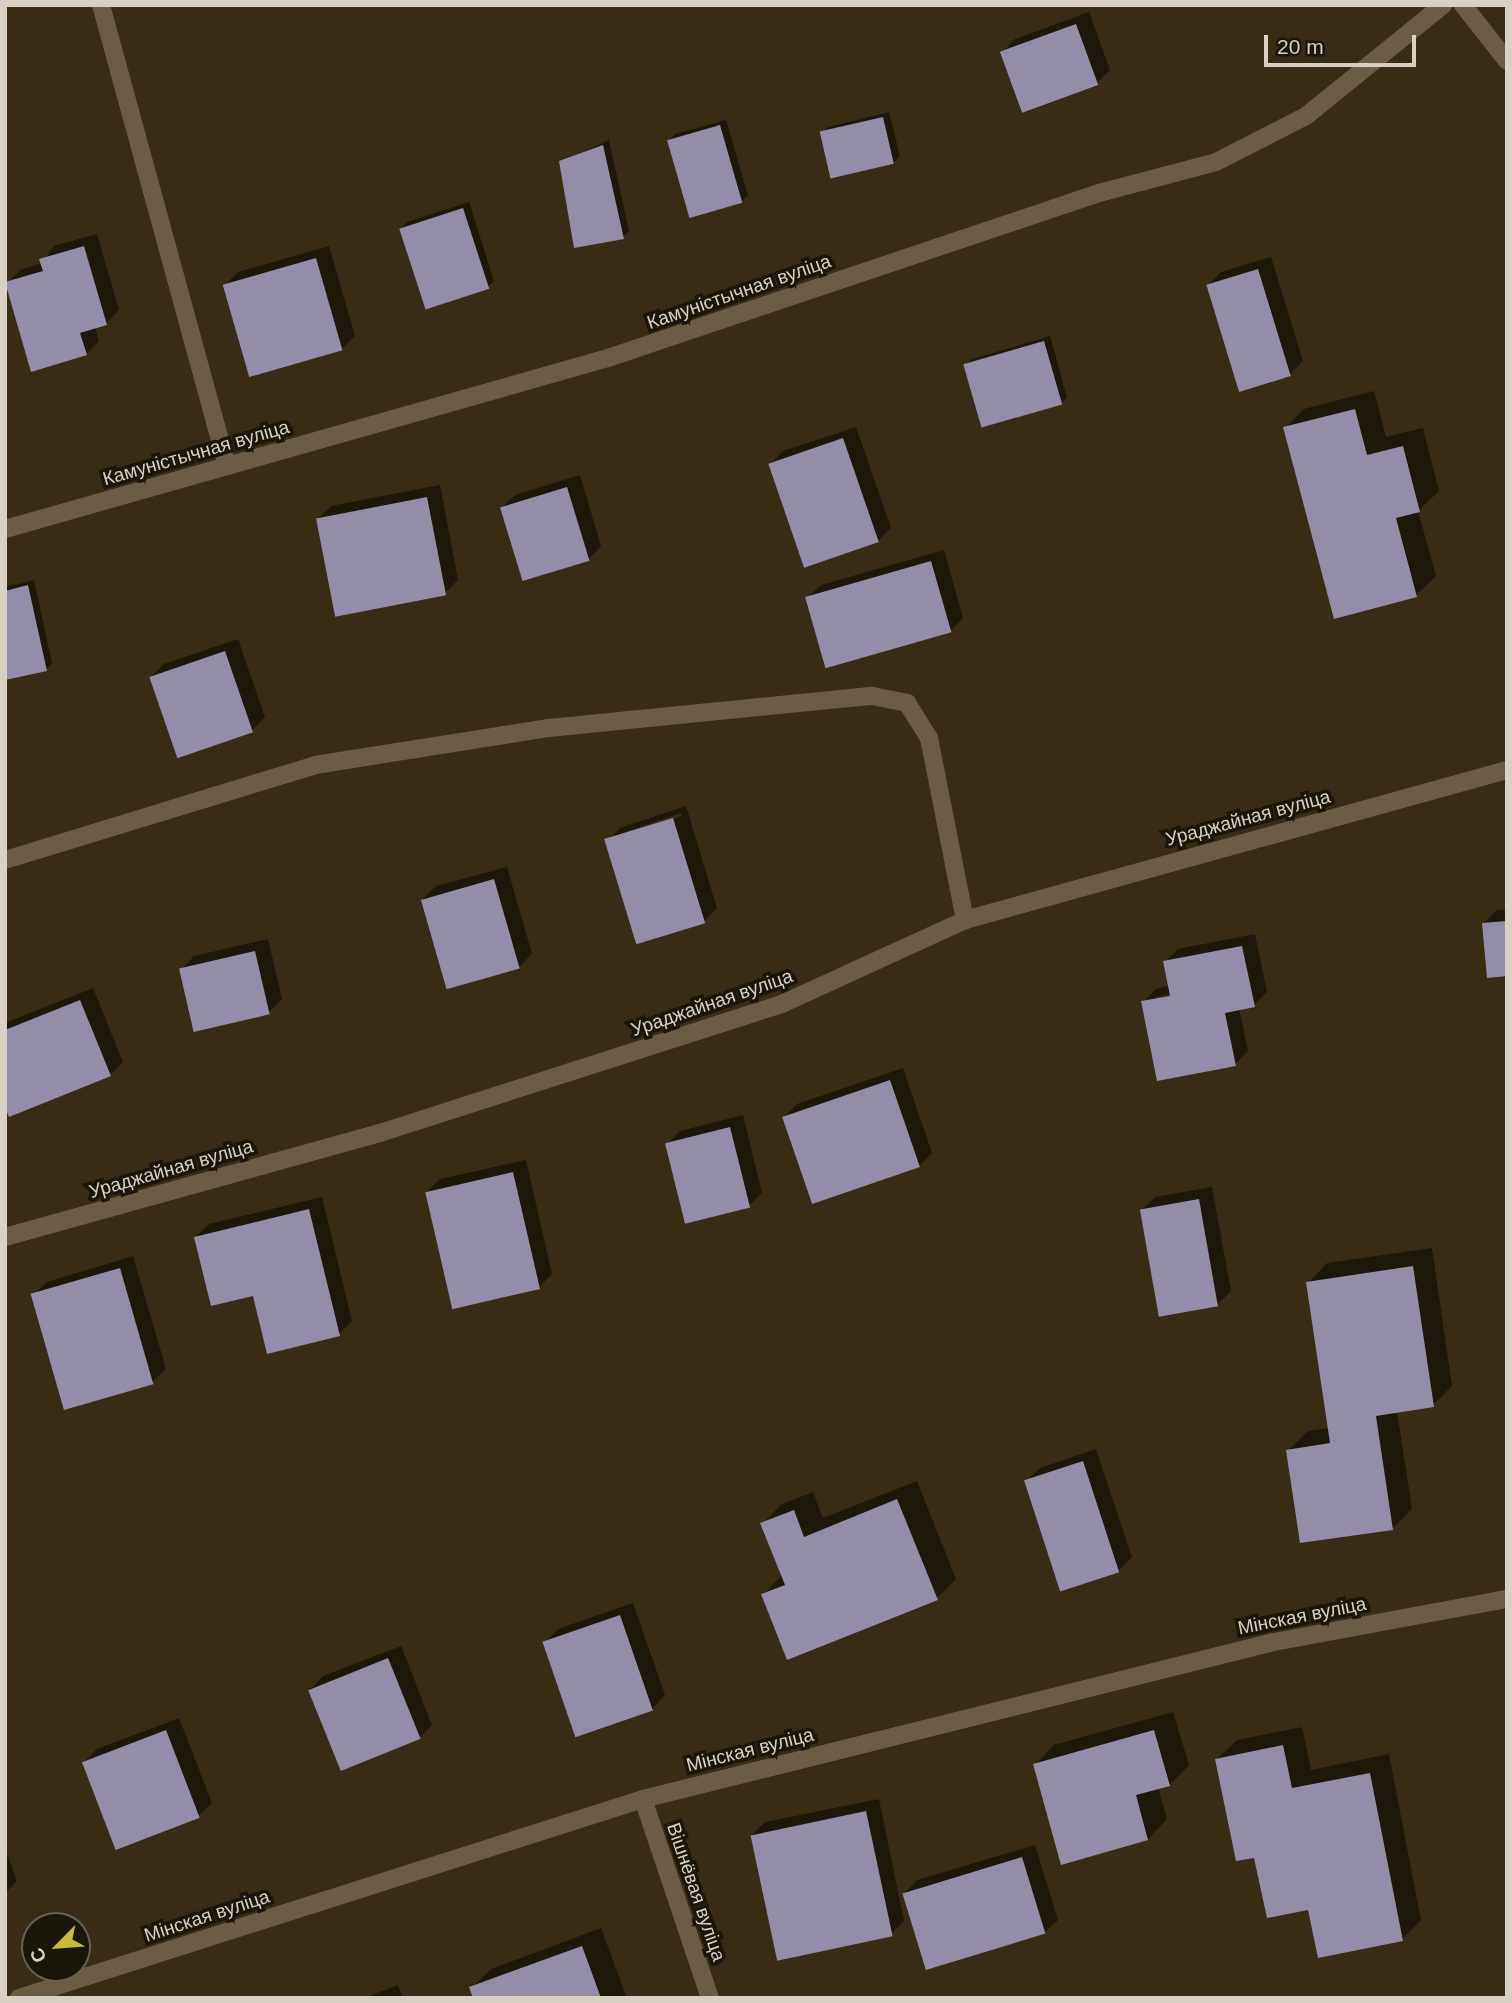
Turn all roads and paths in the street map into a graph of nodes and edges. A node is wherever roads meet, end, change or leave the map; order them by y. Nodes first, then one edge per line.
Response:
1 (101, 5) edge
2 (1443, 5) edge
3 (1463, 5) edge
4 (1507, 61) edge
5 (228, 466) junction
6 (5, 529) edge
7 (1507, 770) edge
8 (5, 860) edge
9 (965, 920) junction
10 (5, 1237) edge
11 (1507, 1599) edge
12 (643, 1799) junction
13 (19, 1998) edge
14 (710, 1998) edge

1 - 5 street
2 - 5 street, Камуністычная вуліца
3 - 4 street
5 - 6 street, Камуністычная вуліца
7 - 9 street, Ураджайная вуліца
8 - 9 street
9 - 10 street, Ураджайная вуліца
11 - 12 street, Мінская вуліца
12 - 13 street, Мінская вуліца
12 - 14 street, Вішнёвая вуліца

